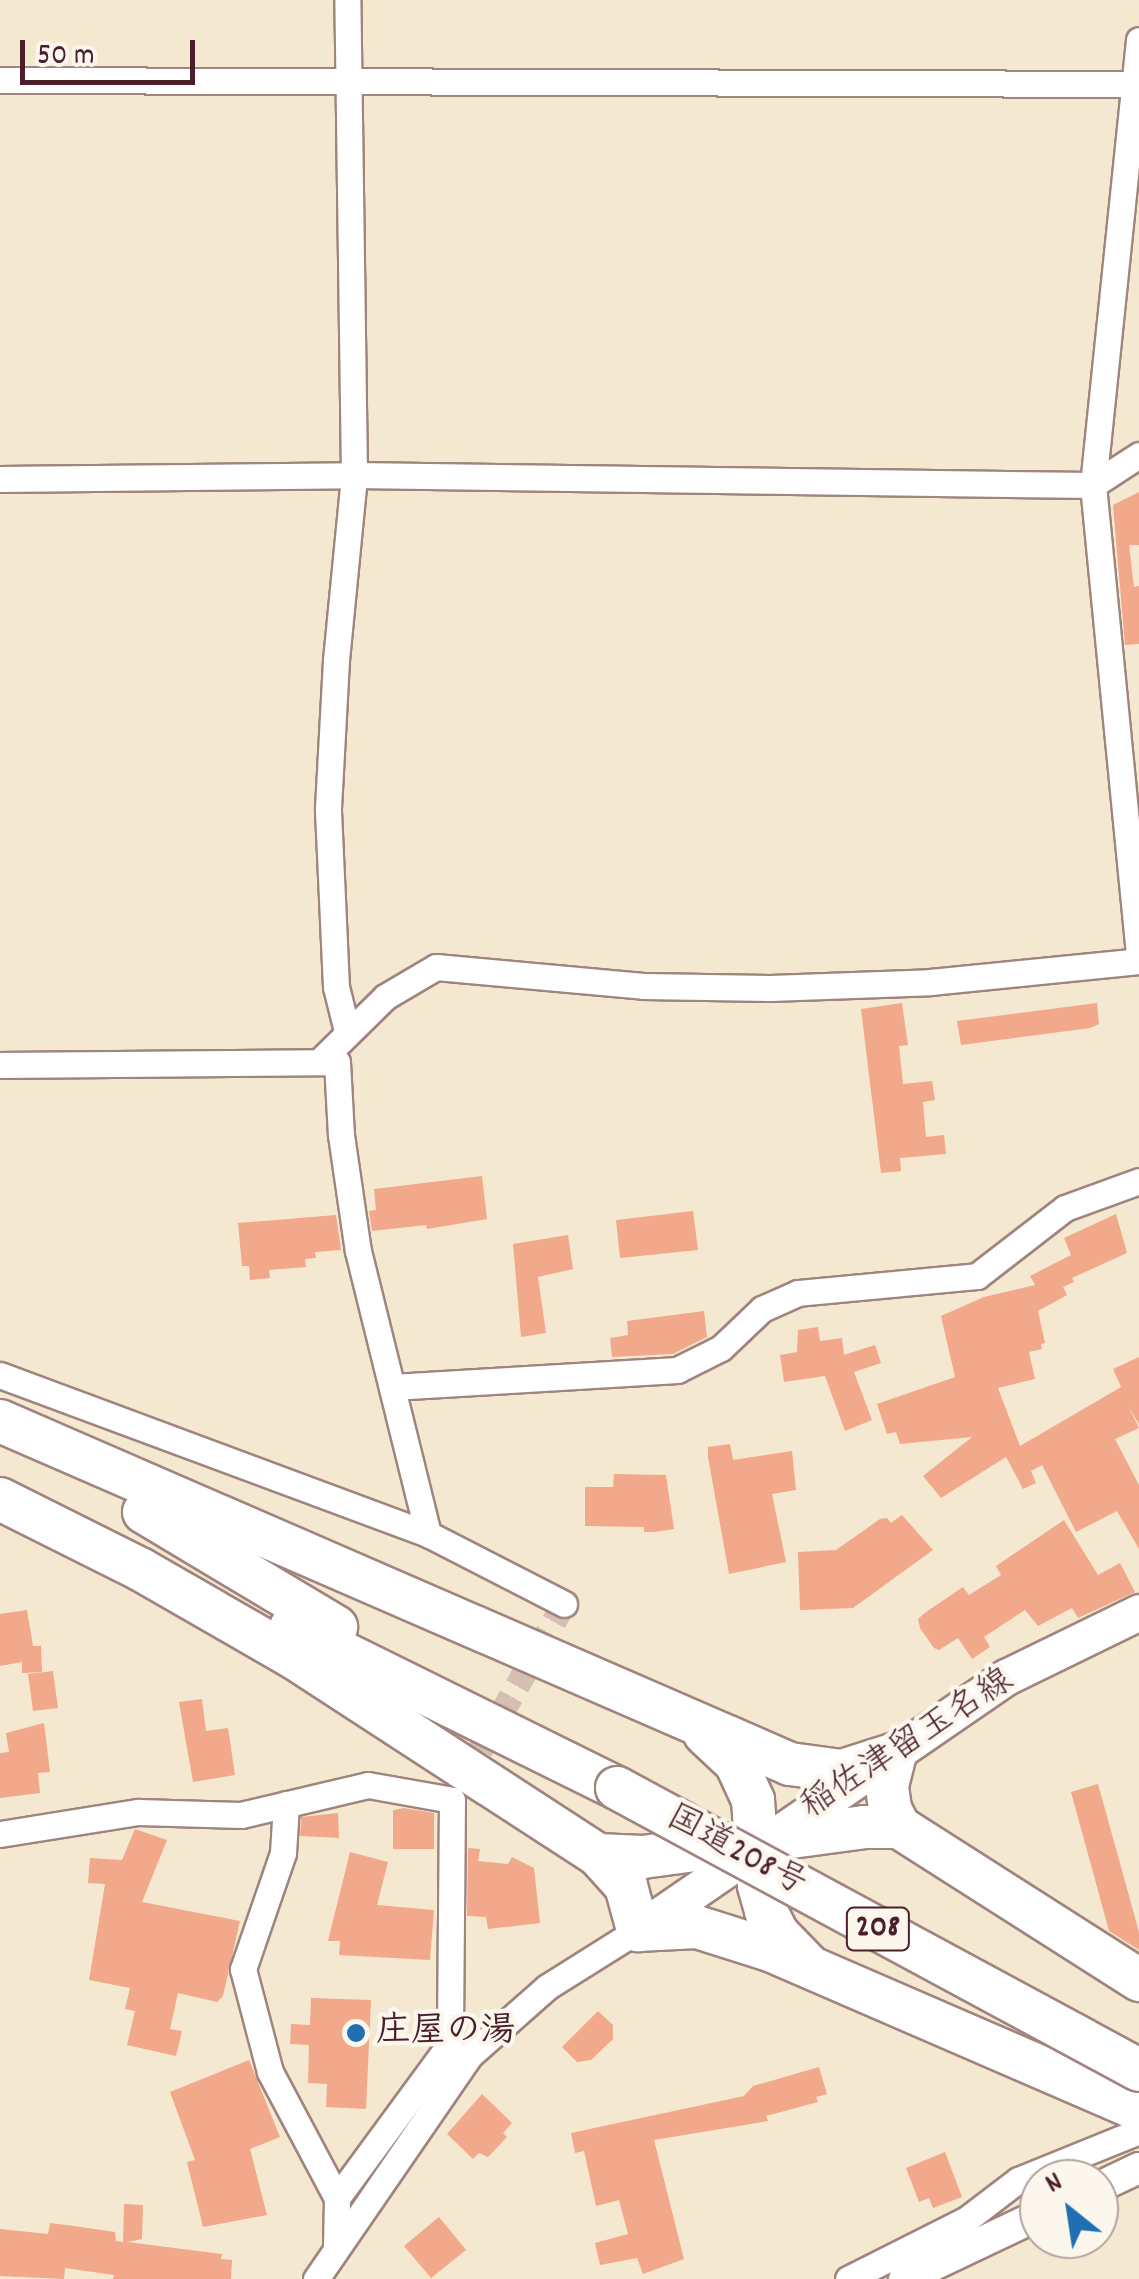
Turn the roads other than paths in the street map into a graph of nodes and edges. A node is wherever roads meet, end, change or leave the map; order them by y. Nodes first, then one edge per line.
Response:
1 (348, 0) edge
2 (1139, 40) edge
3 (0, 80) edge
4 (348, 81) junction
5 (1134, 84) junction
6 (1139, 455) edge
7 (354, 475) junction
8 (0, 478) edge
9 (1093, 485) junction
10 (1139, 959) edge
11 (347, 1031) junction
12 (322, 1059) junction
13 (0, 1065) edge
14 (1139, 1181) edge
15 (0, 1375) edge
16 (392, 1387) junction
17 (0, 1421) edge
18 (0, 1440) edge
19 (0, 1484) edge
20 (0, 1499) edge
21 (428, 1534) junction
22 (564, 1604) dead end
23 (1139, 1612) edge
24 (691, 1720) junction
25 (489, 1723) junction
26 (895, 1754) junction
27 (286, 1804) junction
28 (0, 1834) edge
29 (914, 1836) junction
30 (758, 1844) junction
31 (598, 1855) junction
32 (638, 1930) junction
33 (808, 1965) junction
34 (1139, 1980) edge
35 (1139, 2070) edge
36 (1139, 2110) edge
37 (1139, 2131) edge
38 (337, 2198) junction
39 (1019, 2224) edge
40 (336, 2244) junction
41 (316, 2279) edge
42 (848, 2279) edge
43 (904, 2279) edge

1 - 4 street
2 - 5 street
3 - 4 street
4 - 5 street
4 - 7 street
5 - 9 street
6 - 9 street
7 - 8 street
7 - 9 street
7 - 11 street
9 - 10 street
10 - 11 street
11 - 12 street
12 - 13 street
12 - 16 street
14 - 16 street
15 - 21 street
16 - 21 street
17 - 24 highway
18 - 25 highway, 国道208号 / 208
19 - 25 highway, 国道208号 / 208
20 - 31 highway
21 - 22 street
23 - 26 main road, 稲佐津留玉名線
24 - 26 highway
24 - 30 highway
25 - 35 highway, 国道208号 / 208, bridge
26 - 29 highway
26 - 30 main road, 稲佐津留玉名線
27 - 28 street
27 - 38 street
27 - 38 street
29 - 30 highway
29 - 34 highway
30 - 31 highway
30 - 32 main road, 稲佐津留玉名線
30 - 33 highway
31 - 32 highway
32 - 33 highway
32 - 40 street
33 - 36 highway
37 - 42 street
38 - 40 street
39 - 43 street
40 - 41 street

